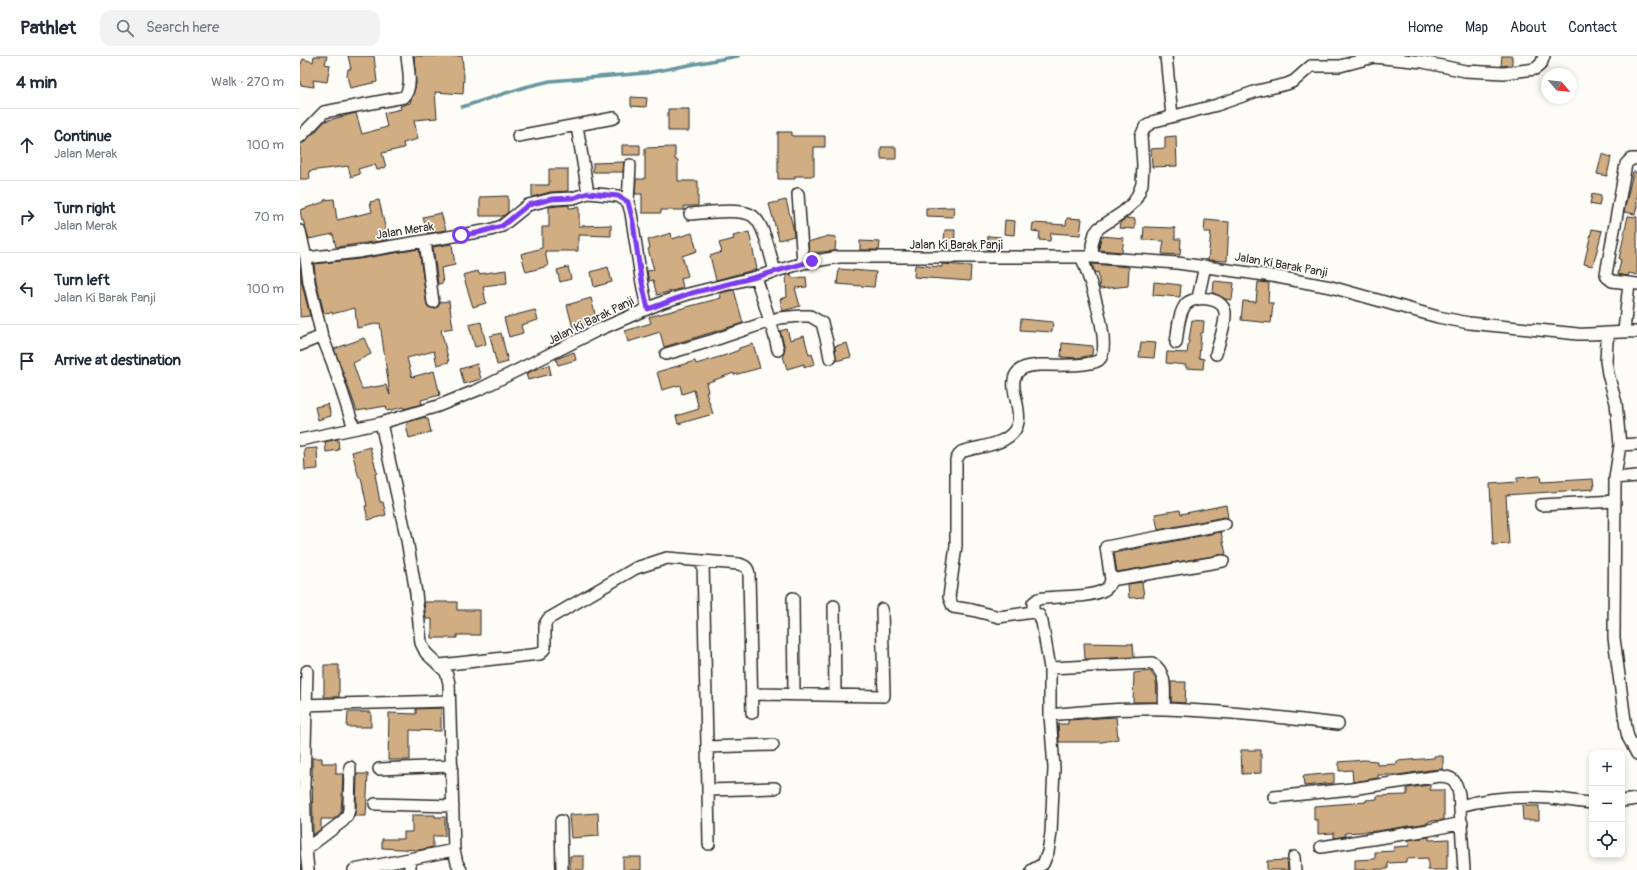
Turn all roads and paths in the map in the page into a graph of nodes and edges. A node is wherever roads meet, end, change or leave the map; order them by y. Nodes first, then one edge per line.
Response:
1 (407, 56) edge
2 (1166, 56) edge
3 (1544, 56) edge
4 (1172, 116) junction
5 (614, 118) dead end
6 (577, 126) junction
7 (518, 136) dead end
8 (300, 137) edge
9 (1637, 160) edge
10 (630, 165) dead end
11 (588, 193) junction
12 (798, 194) dead end
13 (628, 202) junction
14 (690, 214) dead end
15 (300, 231) edge
16 (425, 241) junction
17 (302, 247) edge
18 (306, 258) junction
19 (1088, 258) junction
20 (803, 263) junction
21 (1204, 266) junction
22 (775, 272) junction
23 (756, 277) junction
24 (1633, 284) edge
25 (1198, 298) junction
26 (432, 302) dead end
27 (648, 309) junction
28 (770, 320) junction
29 (1624, 331) junction
30 (1637, 332) edge
31 (1609, 334) junction
32 (322, 336) junction
33 (1176, 343) dead end
34 (300, 345) edge
35 (778, 350) dead end
36 (666, 354) dead end
37 (1216, 354) dead end
38 (830, 358) dead end
39 (381, 423) junction
40 (354, 428) junction
41 (300, 440) edge
42 (1637, 444) edge
43 (1620, 446) junction
44 (1637, 476) edge
45 (1615, 478) junction
46 (1615, 501) junction
47 (1541, 505) dead end
48 (1225, 524) dead end
49 (703, 561) junction
50 (1222, 561) dead end
51 (1111, 580) junction
52 (793, 598) dead end
53 (834, 606) dead end
54 (882, 609) dead end
55 (1033, 612) junction
56 (440, 665) junction
57 (1050, 668) junction
58 (307, 671) dead end
59 (752, 694) junction
60 (794, 694) junction
61 (835, 695) junction
62 (449, 701) junction
63 (303, 705) edge
64 (1164, 709) junction
65 (752, 713) dead end
66 (1050, 715) junction
67 (1338, 724) dead end
68 (773, 745) dead end
69 (707, 747) junction
70 (1637, 754) edge
71 (452, 766) junction
72 (350, 767) dead end
73 (380, 769) dead end
74 (775, 788) dead end
75 (708, 790) junction
76 (1274, 797) dead end
77 (1637, 799) edge
78 (1625, 801) edge
79 (1589, 803) edge
80 (375, 804) dead end
81 (453, 806) junction
82 (1460, 806) junction
83 (561, 821) dead end
84 (1462, 823) junction
85 (709, 844) dead end
86 (1321, 847) dead end
87 (306, 849) junction
88 (454, 850) junction
89 (1294, 857) dead end
90 (410, 859) junction
91 (308, 870) edge
92 (354, 870) edge
93 (410, 870) edge
94 (461, 870) edge
95 (562, 870) edge
96 (1032, 870) edge
97 (1295, 870) edge
98 (1464, 870) edge

1 - 8 street
2 - 4 street
3 - 4 street
4 - 19 street
5 - 6 street
6 - 7 street
6 - 11 street
9 - 24 street
10 - 13 street
11 - 13 street, Jalan Merak
11 - 16 street, Jalan Merak
12 - 20 street
13 - 27 street
14 - 22 street
15 - 17 street
16 - 18 street, Jalan Merak
16 - 26 street
17 - 18 street
18 - 32 street
19 - 20 street, Jalan Ki Barak Panji
19 - 21 street, Jalan Ki Barak Panji
19 - 55 street
20 - 22 street, Jalan Ki Barak Panji
21 - 25 street
21 - 31 street, Jalan Ki Barak Panji
22 - 23 street, Jalan Ki Barak Panji
23 - 27 street, Jalan Ki Barak Panji
23 - 28 street
24 - 29 street
25 - 33 street
25 - 37 street
27 - 39 street, Jalan Ki Barak Panji
28 - 35 street
28 - 36 street
28 - 38 street
29 - 30 street, Jalan Ki Barak Panji
29 - 31 street, Jalan Ki Barak Panji
31 - 43 street
32 - 34 street
32 - 40 street
39 - 40 street, Jalan Ki Barak Panji
39 - 56 street
40 - 41 street, Jalan Ki Barak Panji
42 - 43 street
43 - 45 street
44 - 45 street
45 - 46 street
46 - 47 street
46 - 70 street
48 - 51 street
49 - 56 street
49 - 59 street
49 - 69 street
50 - 51 street
51 - 55 street
52 - 60 street
53 - 61 street
54 - 61 street
55 - 57 street
56 - 62 street
57 - 64 street
57 - 66 street
58 - 63 street
59 - 60 street
59 - 65 street
60 - 61 street
62 - 63 street
62 - 71 street
63 - 87 street
64 - 66 street
64 - 67 street
66 - 96 street
68 - 69 street
69 - 75 street
71 - 73 street
71 - 81 street
72 - 87 street
74 - 75 street
75 - 85 street
76 - 82 street
77 - 78 street
79 - 82 street
80 - 81 street
81 - 88 street
82 - 84 street
83 - 95 street
84 - 86 street
84 - 98 street
87 - 91 street
88 - 90 street
88 - 94 street
89 - 97 street
90 - 92 street
90 - 93 street

